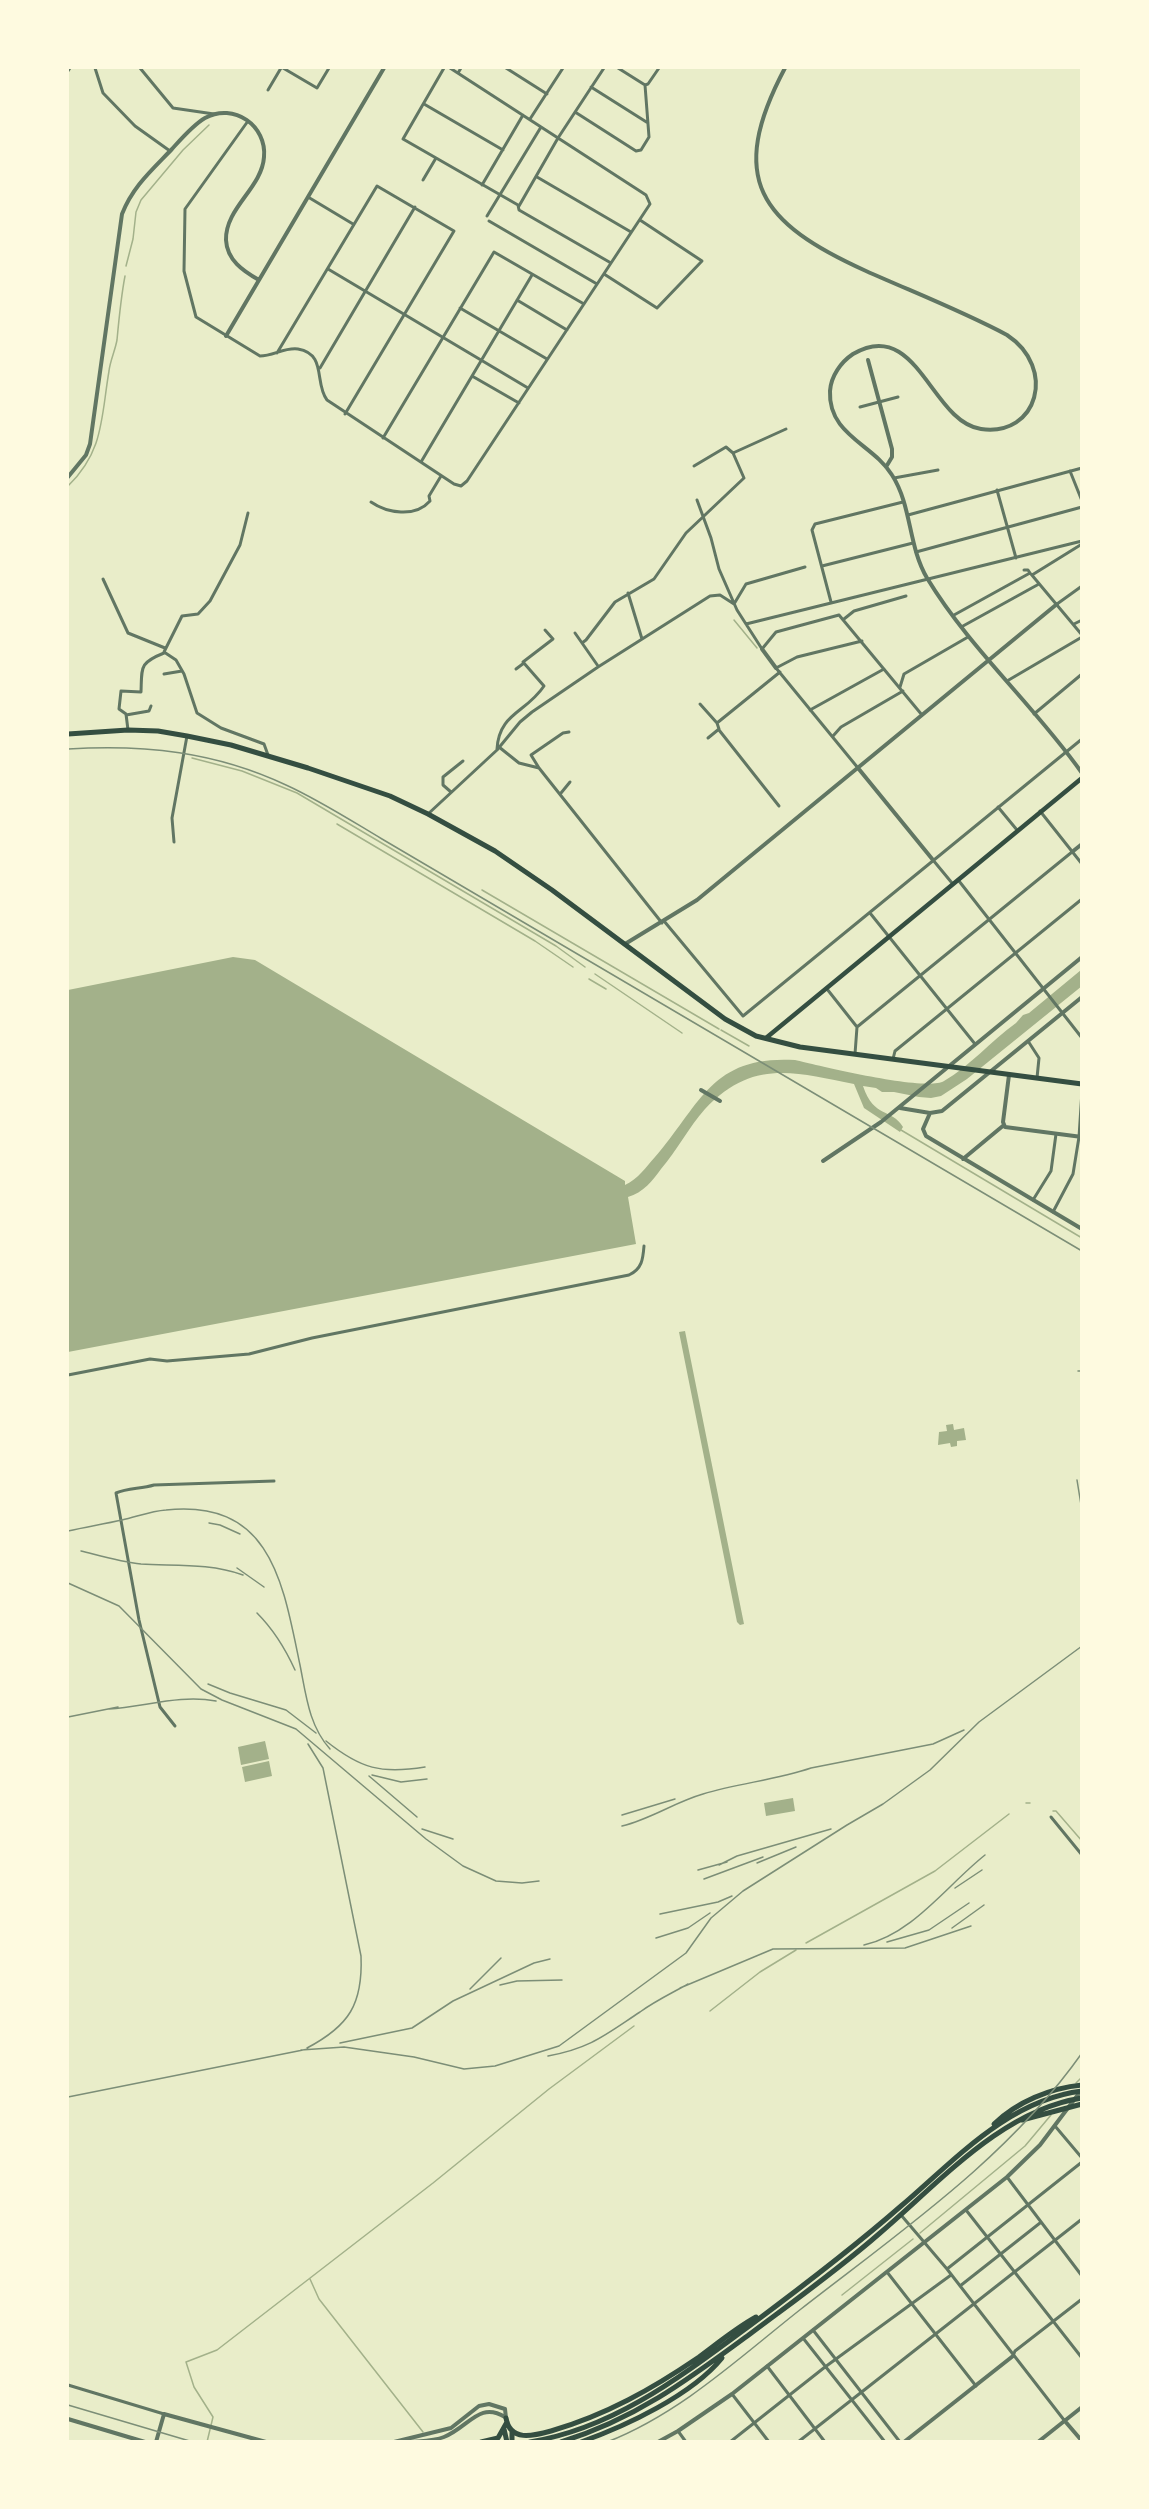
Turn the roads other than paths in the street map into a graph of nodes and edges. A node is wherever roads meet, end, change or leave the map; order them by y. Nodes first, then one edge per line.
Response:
1 (70, 68) edge
2 (95, 68) edge
3 (140, 68) edge
4 (282, 68) edge
5 (329, 68) edge
6 (384, 68) edge
7 (444, 68) edge
8 (450, 68) edge
9 (461, 68) edge
10 (506, 68) edge
11 (563, 68) edge
12 (604, 68) edge
13 (618, 68) edge
14 (659, 68) edge
15 (785, 68) edge
16 (68, 71) edge
17 (458, 73) junction
18 (645, 85) junction
19 (591, 87) junction
20 (268, 90) dead end
21 (547, 94) junction
22 (424, 104) junction
23 (575, 112) junction
24 (214, 114) junction
25 (523, 116) junction
26 (530, 119) junction
27 (248, 121) junction
28 (648, 123) junction
29 (541, 127) junction
30 (558, 138) junction
31 (503, 150) junction
32 (170, 151) junction
33 (436, 158) junction
34 (536, 176) junction
35 (423, 180) dead end
36 (482, 185) junction
37 (500, 195) junction
38 (308, 197) junction
39 (519, 206) junction
40 (415, 207) junction
41 (487, 216) dead end
42 (640, 220) junction
43 (489, 221) dead end
44 (352, 224) junction
45 (631, 232) junction
46 (611, 263) junction
47 (328, 269) junction
48 (604, 274) junction
49 (532, 275) junction
50 (259, 280) junction
51 (597, 284) junction
52 (366, 292) junction
53 (517, 300) junction
54 (584, 304) junction
55 (460, 308) junction
56 (405, 314) junction
57 (567, 330) junction
58 (499, 331) junction
59 (226, 336) junction
60 (443, 336) junction
61 (277, 353) junction
62 (548, 359) junction
63 (481, 360) junction
64 (868, 360) dead end
65 (320, 368) junction
66 (472, 376) junction
67 (528, 388) junction
68 (898, 397) dead end
69 (879, 402) junction
70 (519, 403) junction
71 (860, 407) dead end
72 (345, 414) junction
73 (786, 429) dead end
74 (383, 438) junction
75 (733, 453) junction
76 (421, 463) junction
77 (693, 466) dead end
78 (886, 466) junction
79 (1082, 468) edge
80 (938, 470) dead end
81 (1070, 471) junction
82 (441, 476) junction
83 (68, 477) edge
84 (894, 478) junction
85 (997, 490) junction
86 (697, 500) dead end
87 (1082, 501) edge
88 (371, 502) dead end
89 (903, 502) junction
90 (1082, 507) edge
91 (248, 513) dead end
92 (703, 516) junction
93 (906, 516) junction
94 (1008, 526) junction
95 (1082, 542) edge
96 (913, 543) junction
97 (916, 552) junction
98 (1016, 558) junction
99 (822, 566) junction
100 (805, 567) dead end
101 (1024, 570) dead end
102 (1031, 574) junction
103 (927, 578) junction
104 (103, 579) dead end
105 (1040, 584) junction
106 (1082, 586) edge
107 (628, 594) junction
108 (906, 596) dead end
109 (831, 602) junction
110 (734, 604) junction
111 (1057, 604) junction
112 (954, 615) junction
113 (844, 619) junction
114 (1082, 620) edge
115 (746, 624) junction
116 (1074, 624) junction
117 (963, 626) junction
118 (545, 630) dead end
119 (575, 633) dead end
120 (970, 636) junction
121 (1082, 636) edge
122 (642, 639) junction
123 (862, 641) junction
124 (582, 643) junction
125 (164, 650) junction
126 (762, 650) junction
127 (990, 660) junction
128 (524, 663) junction
129 (598, 667) junction
130 (516, 669) dead end
131 (884, 669) junction
132 (778, 670) junction
133 (183, 671) junction
134 (164, 674) dead end
135 (1082, 674) edge
136 (549, 680) dead end
137 (1007, 681) junction
138 (544, 686) junction
139 (900, 687) junction
140 (903, 691) junction
141 (700, 704) dead end
142 (151, 706) dead end
143 (810, 710) junction
144 (1034, 714) junction
145 (126, 715) junction
146 (922, 715) junction
147 (717, 723) junction
148 (719, 729) junction
149 (128, 730) junction
150 (569, 732) dead end
151 (68, 734) edge
152 (188, 736) junction
153 (833, 736) junction
154 (708, 738) dead end
155 (1082, 739) edge
156 (498, 749) junction
157 (1065, 752) junction
158 (268, 756) junction
159 (464, 761) dead end
160 (538, 768) junction
161 (858, 768) junction
162 (1082, 773) edge
163 (1082, 778) edge
164 (570, 782) dead end
165 (451, 792) junction
166 (561, 793) junction
167 (779, 806) dead end
168 (998, 807) junction
169 (1040, 811) junction
170 (428, 813) junction
171 (1017, 830) junction
172 (174, 842) dead end
173 (1082, 844) edge
174 (1072, 852) junction
175 (933, 860) junction
176 (1082, 864) edge
177 (957, 879) junction
178 (952, 883) junction
179 (1082, 899) edge
180 (870, 913) junction
181 (990, 920) junction
182 (663, 922) junction
183 (889, 934) junction
184 (625, 944) junction
185 (1016, 954) junction
186 (1082, 957) edge
187 (922, 975) junction
188 (825, 988) junction
189 (1043, 989) junction
190 (1082, 998) edge
191 (947, 1008) junction
192 (1062, 1013) junction
193 (857, 1027) junction
194 (766, 1038) junction
195 (1082, 1038) edge
196 (1028, 1041) junction
197 (975, 1044) junction
198 (855, 1054) junction
199 (893, 1059) junction
200 (948, 1066) junction
201 (990, 1072) junction
202 (1009, 1075) junction
203 (1037, 1078) junction
204 (1082, 1084) edge
205 (701, 1090) dead end
206 (1082, 1091) edge
207 (720, 1101) dead end
208 (899, 1107) junction
209 (930, 1113) junction
210 (1004, 1125) junction
211 (1056, 1134) junction
212 (1080, 1137) edge
213 (963, 1159) junction
214 (823, 1161) dead end
215 (1033, 1200) junction
216 (1053, 1212) junction
217 (1082, 1229) edge
218 (644, 1246) dead end
219 (68, 1375) edge
220 (274, 1481) dead end
221 (175, 1726) dead end
222 (1051, 1817) dead end
223 (1082, 1855) edge
224 (1082, 2088) edge
225 (1082, 2098) edge
226 (1073, 2101) junction
227 (1082, 2104) edge
228 (1082, 2109) edge
229 (1055, 2126) junction
230 (1007, 2127) junction
231 (1082, 2160) edge
232 (1007, 2177) junction
233 (1028, 2206) junction
234 (895, 2207) dead end
235 (966, 2210) junction
236 (1081, 2221) edge
237 (1040, 2223) junction
238 (988, 2238) junction
239 (1054, 2241) junction
240 (924, 2243) junction
241 (1001, 2255) junction
242 (947, 2269) junction
243 (887, 2272) junction
244 (1014, 2272) junction
245 (951, 2275) junction
246 (1082, 2276) edge
247 (960, 2286) junction
248 (1082, 2299) edge
249 (912, 2304) junction
250 (973, 2304) junction
251 (774, 2308) junction
252 (1053, 2322) junction
253 (813, 2330) junction
254 (935, 2333) junction
255 (803, 2338) junction
256 (1082, 2348) edge
257 (727, 2352) junction
258 (1077, 2352) junction
259 (1013, 2356) junction
260 (1082, 2358) edge
261 (837, 2360) junction
262 (766, 2366) junction
263 (825, 2367) junction
264 (68, 2385) edge
265 (976, 2386) junction
266 (861, 2391) junction
267 (732, 2394) junction
268 (789, 2396) junction
269 (852, 2399) junction
270 (1082, 2407) edge
271 (164, 2414) junction
272 (68, 2419) edge
273 (506, 2420) junction
274 (1064, 2420) junction
275 (754, 2423) junction
276 (814, 2428) junction
277 (504, 2429) junction
278 (512, 2431) junction
279 (678, 2431) junction
280 (1082, 2441) edge
281 (145, 2442) edge
282 (156, 2442) edge
283 (266, 2442) edge
284 (394, 2442) edge
285 (411, 2442) edge
286 (481, 2442) edge
287 (509, 2442) edge
288 (530, 2442) edge
289 (561, 2442) edge
290 (581, 2442) edge
291 (658, 2442) edge
292 (686, 2442) edge
293 (730, 2442) edge
294 (769, 2442) edge
295 (798, 2442) edge
296 (825, 2442) edge
297 (885, 2442) edge
298 (902, 2442) edge
299 (1038, 2442) edge

1 - 16 street
2 - 32 street
3 - 24 street
4 - 5 street
4 - 20 street
6 - 38 street
7 - 22 street
8 - 17 street
9 - 17 street
10 - 21 street
11 - 21 street
12 - 19 street
13 - 18 street
14 - 18 street
15 - 78 street
17 - 25 street
18 - 28 street
19 - 23 street
19 - 28 street
21 - 26 street
22 - 31 street
22 - 33 street
23 - 28 street
23 - 30 street
24 - 27 street
24 - 32 street
25 - 26 street
25 - 31 street
26 - 29 street
27 - 50 street
27 - 59 street
29 - 30 street
29 - 37 street
30 - 34 street
30 - 42 street
31 - 36 street
32 - 83 street
33 - 35 street
33 - 36 street
34 - 39 street
34 - 45 street
36 - 37 street
37 - 39 street
37 - 41 street
38 - 44 street
38 - 50 street
39 - 46 street
40 - 44 street
40 - 52 street
40 - 56 street
42 - 45 street
42 - 48 street
43 - 51 street
44 - 47 street
45 - 46 street
46 - 48 street
47 - 52 street
47 - 61 street
48 - 51 street
49 - 53 street
49 - 54 street
49 - 55 street
50 - 59 street
51 - 54 street
52 - 56 street
52 - 65 street
53 - 57 street
53 - 58 street
54 - 57 street
55 - 58 street
55 - 60 street
56 - 60 street
56 - 72 street
57 - 62 street
58 - 62 street
58 - 63 street
59 - 61 street
60 - 63 street
60 - 74 street
61 - 65 street
62 - 67 street
63 - 66 street
63 - 67 street
64 - 69 street
65 - 72 street
66 - 70 street
66 - 76 street
67 - 70 street
68 - 69 street
69 - 71 street
69 - 78 street
70 - 82 street
72 - 74 street
73 - 75 street
74 - 76 street
75 - 77 street
75 - 92 street
76 - 82 street
78 - 84 street
79 - 81 street
80 - 84 street
81 - 85 street
81 - 87 street
82 - 88 street
84 - 89 street
85 - 93 street
85 - 94 street
86 - 92 street
89 - 93 street
89 - 99 street
90 - 94 street
91 - 125 street
92 - 107 street
92 - 110 street
93 - 96 street
94 - 97 street
94 - 98 street
95 - 98 street
95 - 102 street
96 - 97 street
96 - 99 street
97 - 103 street
98 - 103 street
99 - 109 street
100 - 110 street
101 - 102 street
102 - 105 street
102 - 112 street
103 - 109 street
103 - 112 street
104 - 125 street
105 - 111 street
105 - 117 street
106 - 111 street
107 - 122 street
107 - 124 street
108 - 113 street
109 - 115 street
110 - 115 street
110 - 122 street
111 - 116 street
111 - 127 street
112 - 117 street
113 - 123 street
113 - 126 street
114 - 116 street
115 - 126 street
116 - 121 street
117 - 120 street
118 - 128 street
119 - 124 street
120 - 127 street
120 - 139 street
121 - 137 street
122 - 129 street
123 - 131 street
123 - 132 street
124 - 129 street
125 - 133 street
125 - 145 street
126 - 132 street
127 - 137 street
127 - 146 street
128 - 130 street
128 - 138 street
129 - 156 street
131 - 139 street
131 - 143 street
132 - 143 street
132 - 147 street
133 - 134 street
133 - 158 street
135 - 144 street
136 - 138 street
137 - 144 street
138 - 156 street
139 - 140 street
140 - 146 street
140 - 153 street
141 - 147 street
142 - 145 street
143 - 153 street
144 - 157 street
145 - 149 street
146 - 161 street
147 - 148 street
148 - 154 street
148 - 167 street
149 - 151 highway
149 - 152 highway
150 - 160 street
152 - 158 highway
152 - 172 street
153 - 161 street
155 - 157 street
156 - 160 street
156 - 165 street
157 - 162 street
157 - 168 street
158 - 170 highway
159 - 165 street
160 - 166 street
161 - 175 street
161 - 182 street
163 - 169 main road
164 - 166 street
165 - 170 street
166 - 182 street
168 - 171 street
168 - 175 street
169 - 171 main road
169 - 174 street
170 - 184 highway
171 - 177 main road
173 - 174 street
174 - 176 street
174 - 181 street
175 - 178 street
175 - 180 street
177 - 178 main road
177 - 181 street
178 - 183 main road
179 - 185 street
180 - 182 street
180 - 183 street
181 - 185 street
181 - 187 street
182 - 184 street
183 - 187 street
183 - 188 main road
184 - 194 highway
185 - 189 street
185 - 191 street
186 - 189 street
187 - 191 street
187 - 193 street
188 - 193 street
188 - 194 main road
189 - 192 street
189 - 197 street
190 - 192 street
191 - 197 street
191 - 199 street
192 - 195 street
192 - 196 street
193 - 198 street
194 - 198 highway
196 - 201 street
196 - 203 street
197 - 200 street
198 - 199 highway
199 - 200 highway
200 - 201 highway
200 - 208 street
201 - 202 highway
201 - 209 street
202 - 203 highway
202 - 210 street
203 - 204 highway
205 - 207 street
206 - 212 street
208 - 209 street
208 - 214 street
209 - 213 street
210 - 211 street
210 - 213 street
211 - 212 street
211 - 215 street
212 - 216 street
213 - 215 street
215 - 216 street
216 - 217 street
218 - 219 street
220 - 221 street
222 - 223 street
224 - 226 street
224 - 251 highway
225 - 230 highway
226 - 228 street
226 - 229 street
227 - 230 highway
229 - 231 street
229 - 232 street
230 - 257 highway
231 - 233 street
232 - 233 street
232 - 235 street
233 - 237 street
233 - 238 street
234 - 240 street
235 - 238 street
235 - 240 street
236 - 239 street
237 - 239 street
237 - 241 street
238 - 241 street
238 - 242 street
239 - 244 street
239 - 246 street
240 - 242 street
240 - 243 street
241 - 244 street
241 - 247 street
242 - 245 street
243 - 249 street
243 - 253 street
244 - 250 street
244 - 252 street
245 - 247 street
245 - 249 street
247 - 250 street
248 - 252 street
249 - 254 street
249 - 261 street
250 - 254 street
250 - 259 street
251 - 278 highway
251 - 288 highway
252 - 258 street
252 - 259 street
253 - 255 street
253 - 261 street
254 - 265 street
254 - 266 street
255 - 262 street
255 - 263 street
256 - 258 street
257 - 289 highway
257 - 290 highway
258 - 260 street
259 - 265 street
259 - 274 street
261 - 263 street
261 - 266 street
262 - 267 street
262 - 268 street
263 - 268 street
263 - 269 street
264 - 271 street
265 - 298 street
266 - 269 street
266 - 298 street
267 - 275 street
267 - 279 street
268 - 275 street
268 - 276 street
269 - 276 street
269 - 297 street
270 - 274 street
271 - 282 street
271 - 283 street
272 - 281 street
273 - 277 highway
273 - 278 highway
273 - 284 street
273 - 285 street
274 - 280 street
274 - 299 street
275 - 293 street
275 - 294 street
276 - 295 street
276 - 296 street
277 - 286 highway
277 - 287 highway
278 - 287 highway
279 - 291 street
279 - 292 street

